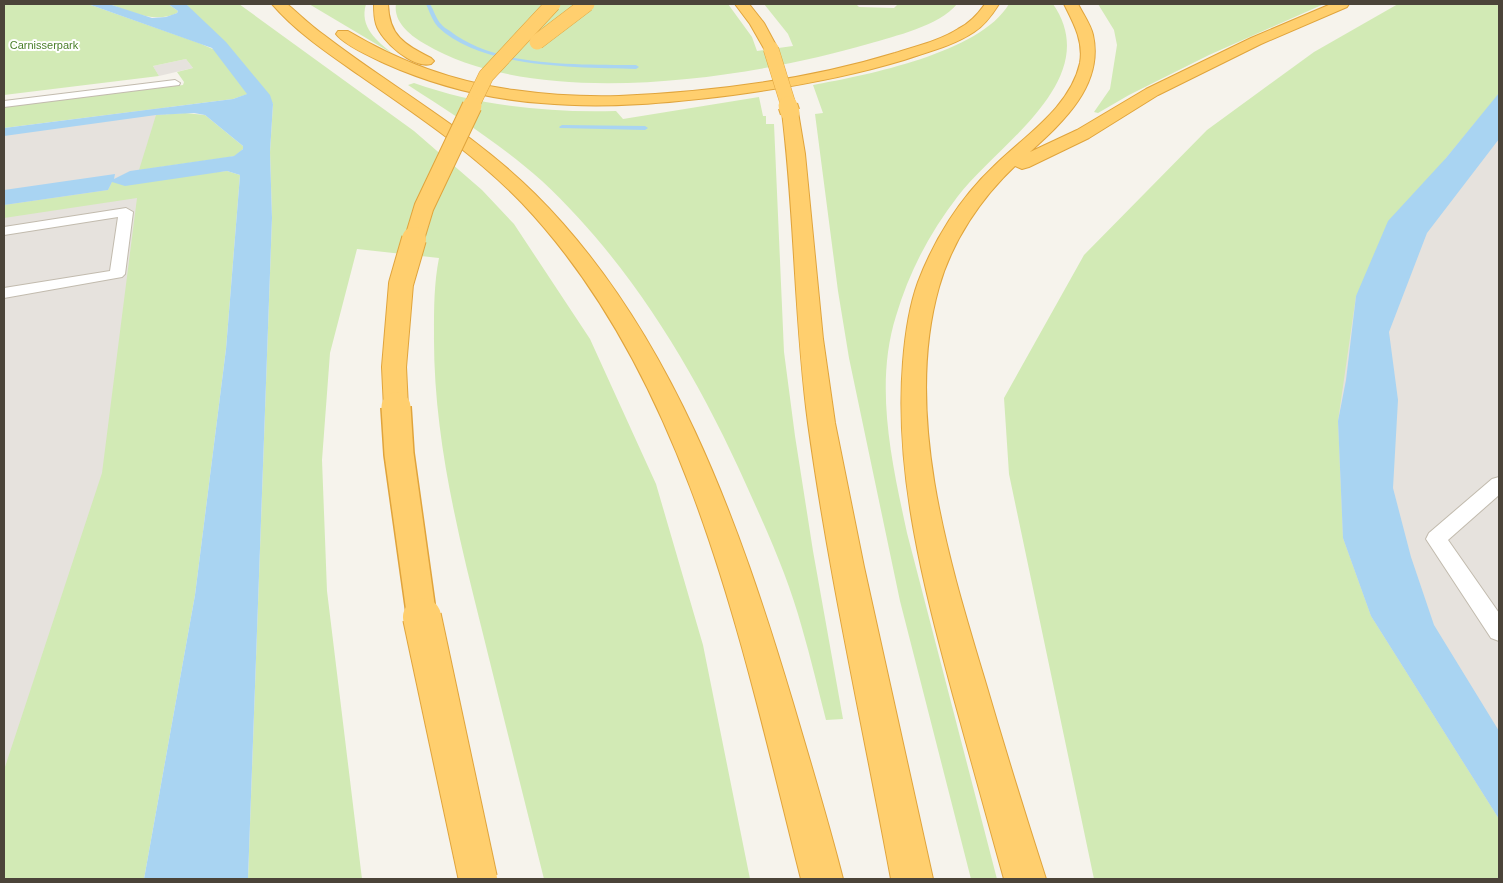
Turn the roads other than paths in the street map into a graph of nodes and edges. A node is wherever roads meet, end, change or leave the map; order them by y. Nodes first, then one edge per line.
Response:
1 (279, 4) edge
2 (287, 4) edge
3 (381, 4) edge
4 (553, 4) edge
5 (587, 4) edge
6 (742, 4) edge
7 (975, 4) edge
8 (992, 4) edge
9 (1071, 4) edge
10 (1342, 4) edge
11 (175, 83) dead end
12 (4, 104) edge
13 (463, 126) junction
14 (994, 176) junction
15 (4, 231) edge
16 (4, 293) edge
17 (1499, 484) edge
18 (1499, 631) edge
19 (478, 879) edge
20 (822, 879) edge
21 (912, 879) edge
22 (1025, 879) edge

1 - 20 highway
2 - 8 highway
3 - 7 highway
4 - 13 highway, bridge
5 - 13 highway, bridge
6 - 21 highway, bridge
9 - 14 highway
10 - 14 highway
11 - 12 lane
13 - 19 highway, bridge
14 - 22 highway
15 - 16 lane
17 - 18 lane

